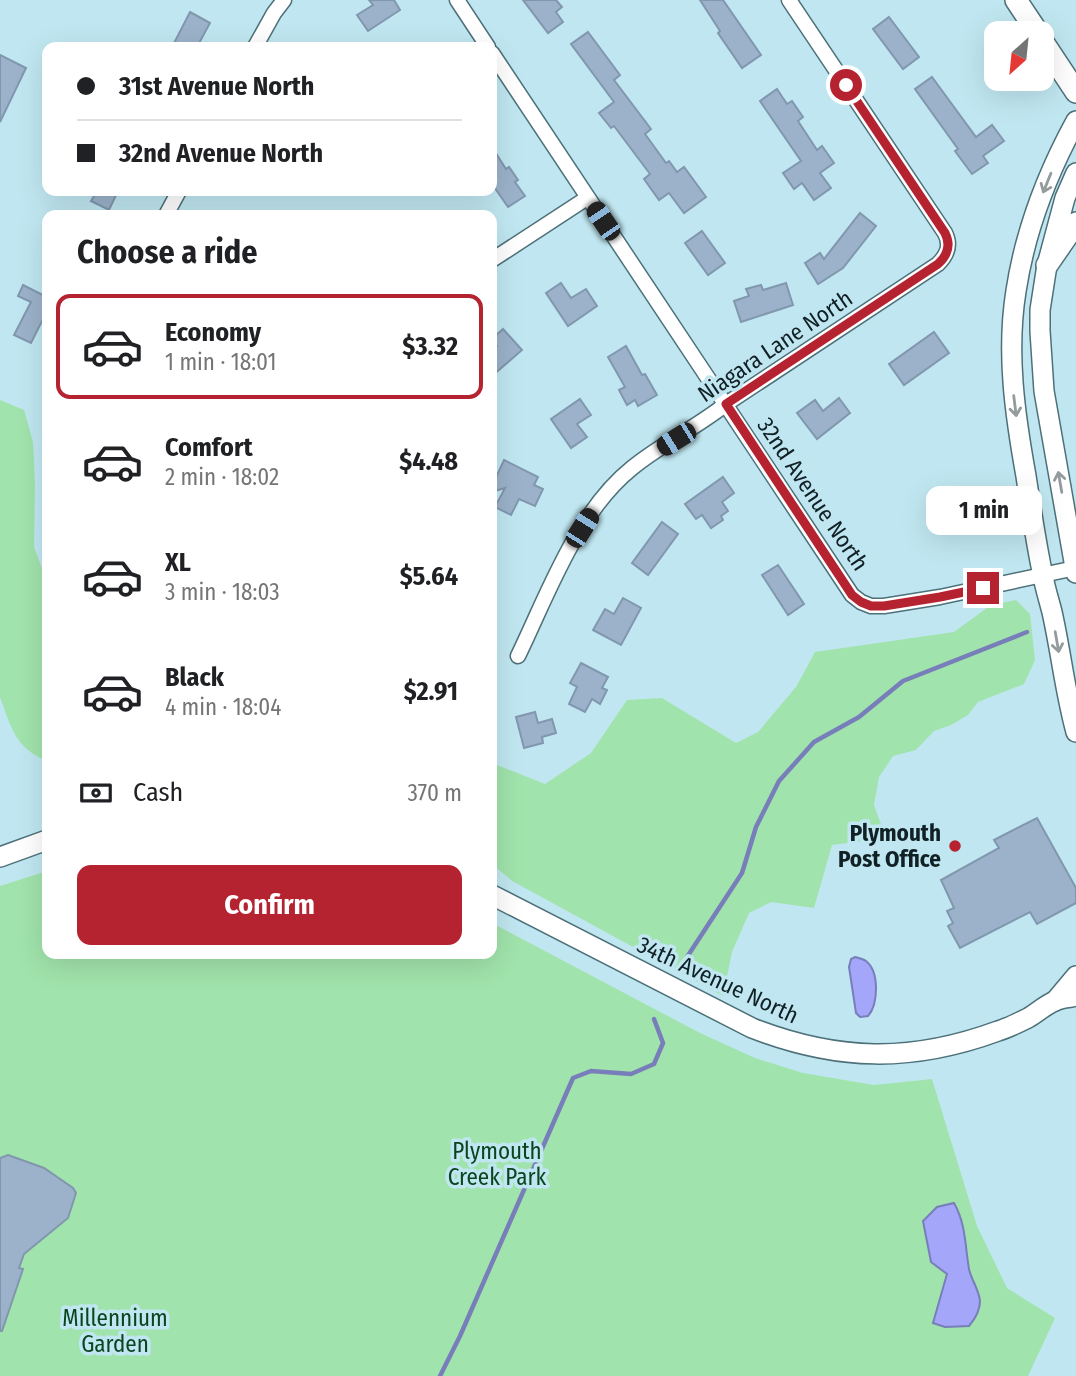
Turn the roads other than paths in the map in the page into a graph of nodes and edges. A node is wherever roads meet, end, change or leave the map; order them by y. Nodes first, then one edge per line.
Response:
1 (284, 0) edge
2 (457, 0) edge
3 (789, 0) edge
4 (1016, 0) edge
5 (1030, 21) edge
6 (258, 42) edge
7 (485, 42) edge
8 (1054, 59) edge
9 (497, 61) edge
10 (1076, 92) edge
11 (1076, 121) edge
12 (1076, 173) edge
13 (587, 198) junction
14 (1076, 223) edge
15 (497, 258) edge
16 (1047, 265) junction
17 (726, 404) junction
18 (1076, 571) edge
19 (1043, 575) junction
20 (518, 656) dead end
21 (1076, 732) edge
22 (42, 842) edge
23 (0, 858) edge
24 (497, 898) edge
25 (1076, 976) edge
26 (1076, 996) edge
27 (1055, 1001) junction

1 - 6 street
2 - 7 street
3 - 17 street, Niagara Lane North
4 - 5 main road
8 - 10 main road
9 - 13 street, 32nd Avenue North
11 -> 19 street
12 - 16 street
13 - 15 street
13 - 17 street, 32nd Avenue North
14 - 16 main road
18 -> 16 street
17 - 19 street, 32nd Avenue North
17 - 20 street, Niagara Lane North
18 - 19 street, 32nd Avenue North
19 -> 21 street
22 - 23 street
24 - 27 street, 34th Avenue North
25 - 27 street, 34th Avenue North
26 - 27 street, 34th Avenue North

